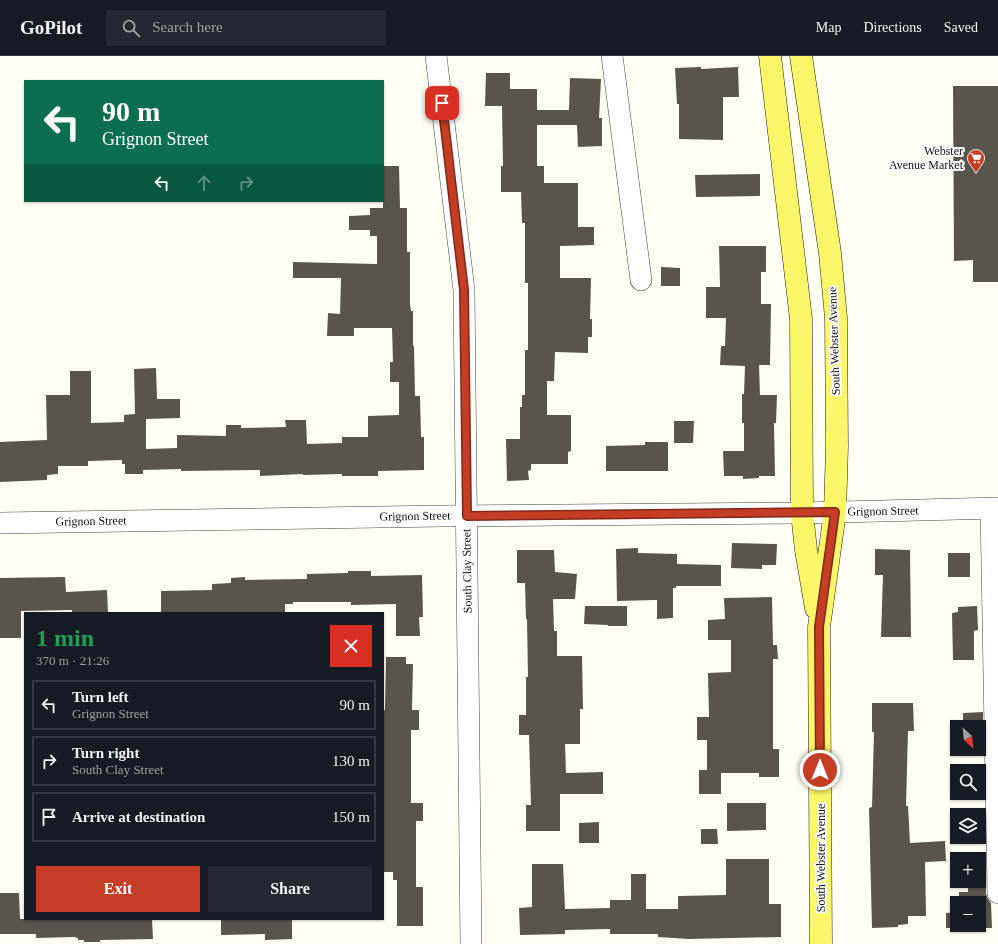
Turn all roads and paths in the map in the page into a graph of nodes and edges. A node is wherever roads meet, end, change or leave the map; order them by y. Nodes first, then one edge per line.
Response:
1 (436, 56) edge
2 (612, 56) edge
3 (770, 56) edge
4 (801, 56) edge
5 (641, 280) dead end
6 (995, 509) edge
7 (835, 512) junction
8 (802, 513) junction
9 (467, 516) junction
10 (0, 522) edge
11 (819, 627) junction
12 (998, 893) edge
13 (471, 944) edge
14 (821, 944) edge

1 - 9 street, South Clay Street
2 - 5 street
3 - 8 main road, South Webster Avenue
4 - 7 main road, South Webster Avenue
6 - 7 street, Grignon Street
6 - 12 street
7 - 8 street, Grignon Street
7 - 11 main road, South Webster Avenue
8 - 9 street, Grignon Street
8 - 11 main road, South Webster Avenue
9 - 10 street, Grignon Street
9 - 13 street, South Clay Street
11 - 14 main road, South Webster Avenue

